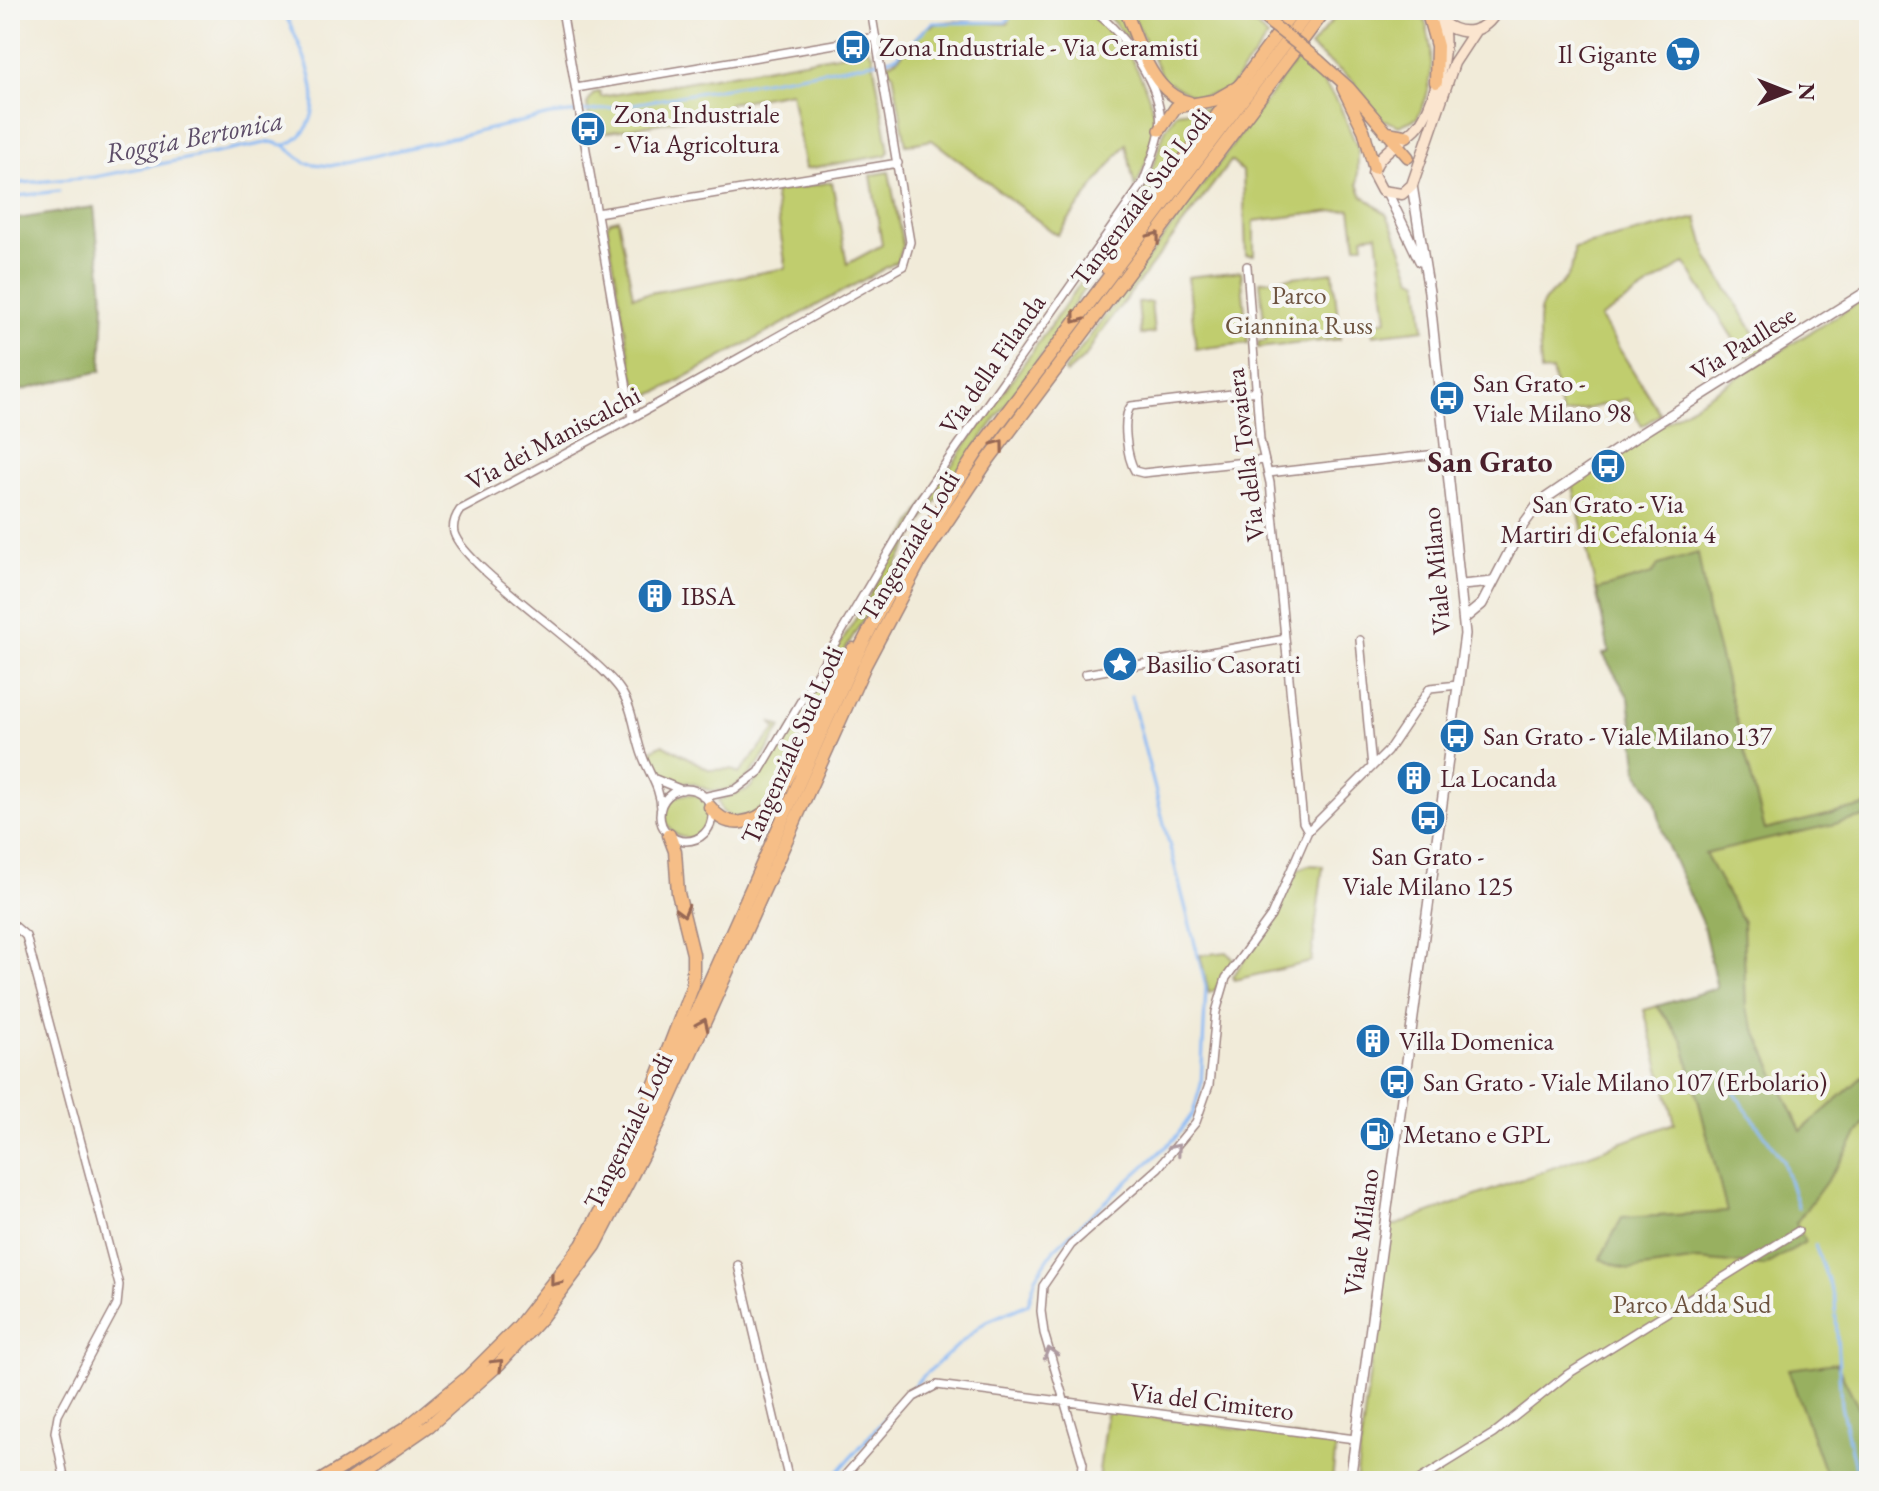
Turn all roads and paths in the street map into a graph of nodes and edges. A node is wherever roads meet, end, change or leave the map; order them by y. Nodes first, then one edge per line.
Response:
1 (562, 10) edge
2 (871, 10) edge
3 (1093, 10) edge
4 (1125, 10) edge
5 (1295, 10) edge
6 (1310, 10) edge
7 (1325, 10) edge
8 (1427, 10) edge
9 (1434, 10) edge
10 (1497, 10) edge
11 (1258, 12) edge
12 (1442, 22) junction
13 (1475, 31) junction
14 (876, 37) junction
15 (1328, 68) junction
16 (1436, 82) junction
17 (1239, 86) junction
18 (576, 88) junction
19 (1193, 103) junction
20 (1160, 130) junction
21 (1385, 132) junction
22 (1407, 136) junction
23 (1395, 145) junction
24 (1384, 155) junction
25 (1408, 157) junction
26 (898, 163) junction
27 (1374, 168) junction
28 (1415, 169) junction
29 (1412, 185) junction
30 (1388, 194) junction
31 (597, 213) junction
32 (1247, 266) dead end
33 (1425, 275) junction
34 (1101, 286) junction
35 (1869, 290) edge
36 (1257, 391) junction
37 (632, 418) junction
38 (1446, 453) junction
39 (1264, 460) junction
40 (1268, 473) junction
41 (1495, 581) junction
42 (1462, 585) junction
43 (1465, 618) junction
44 (868, 631) junction
45 (1285, 639) junction
46 (1360, 640) dead end
47 (1085, 674) dead end
48 (1458, 685) junction
49 (1372, 767) junction
50 (655, 779) junction
51 (682, 790) junction
52 (707, 802) junction
53 (661, 808) junction
54 (1308, 831) junction
55 (669, 835) junction
56 (10, 922) edge
57 (639, 1139) junction
58 (1798, 1231) dead end
59 (738, 1265) dead end
60 (1065, 1403) junction
61 (1355, 1439) junction
62 (65, 1481) edge
63 (320, 1481) edge
64 (349, 1481) edge
65 (789, 1481) edge
66 (840, 1481) edge
67 (1081, 1481) edge
68 (1350, 1481) edge
69 (1417, 1481) edge

1 - 18 street
2 - 14 street
3 - 20 street
4 - 19 main road
5 - 17 main road
6 - 34 highway, Tangenziale Sud Lodi
64 -> 7 highway, Tangenziale Lodi
8 - 16 highway
9 - 12 main road
10 - 13 main road
11 - 15 main road, bridge
12 - 13 main road
12 - 16 main road
13 - 28 main road
14 - 18 street
14 - 26 street
15 - 21 main road
15 - 27 main road
16 - 22 main road
17 - 19 main road
17 - 34 highway
18 - 31 street
19 - 20 main road
20 - 52 street, Via della Filanda
21 - 22 main road
21 - 23 main road
22 - 23 main road
23 - 24 main road
23 - 25 main road
24 - 25 main road
24 - 27 main road
25 - 28 main road
26 - 31 street
26 - 37 street, Via dei Maniscalchi
27 - 30 main road
28 - 29 main road
29 - 30 main road
29 - 33 street, Viale Milano
30 - 33 street
31 - 37 street
32 - 36 street, Via della Tovaiera
33 - 38 street, Viale Milano
34 -> 44 highway, Tangenziale Sud Lodi
35 - 41 street, Via Paullese
36 - 39 street, Via della Tovaiera
36 - 39 street
37 - 50 street, Via dei Maniscalchi
38 - 40 street
38 - 42 street, Viale Milano
39 - 40 street, Via della Tovaiera
40 - 45 street, Via della Tovaiera
41 - 42 street
41 - 43 street, Via Paullese
42 - 43 street, Viale Milano
43 - 48 street, Viale Milano
44 - 52 highway
44 - 57 highway, Tangenziale Sud Lodi
45 - 47 street
45 - 54 street, Via della Tovaiera
46 - 49 street
48 - 49 street
48 - 61 street, Viale Milano
49 - 54 street
50 - 51 street
50 - 53 street
51 - 52 street
51 - 53 street
52 - 55 street
53 - 55 street
60 -> 54 street
55 -> 57 highway
56 - 62 street
57 -> 63 highway, Tangenziale Sud Lodi
58 - 69 street
59 - 65 street
60 - 61 street, Via del Cimitero
60 - 66 street, Via del Cimitero
60 - 67 street
61 - 68 street, Viale Milano

